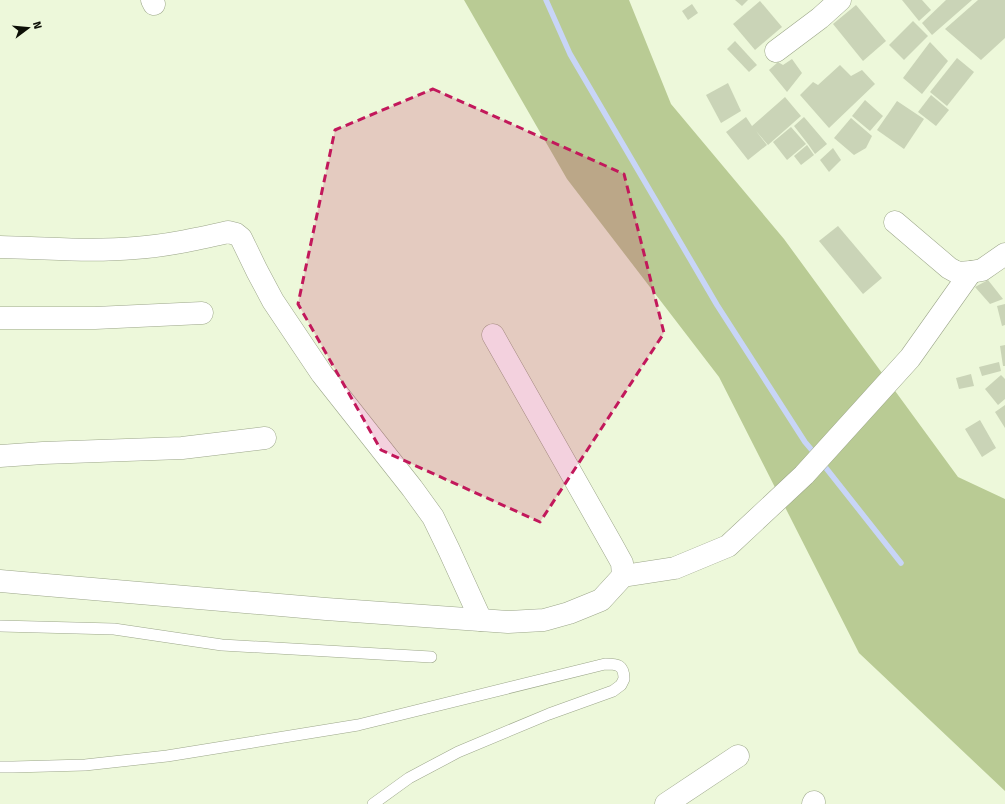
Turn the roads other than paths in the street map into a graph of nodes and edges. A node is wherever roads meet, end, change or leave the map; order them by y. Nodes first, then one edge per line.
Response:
1 (840, 0) edge
2 (776, 51) dead end
3 (895, 222) dead end
4 (0, 247) edge
5 (1005, 254) edge
6 (971, 272) junction
7 (202, 313) dead end
8 (0, 318) edge
9 (493, 335) dead end
10 (265, 438) dead end
11 (0, 456) edge
12 (623, 576) junction
13 (0, 581) edge
14 (481, 620) junction
15 (0, 626) edge
16 (431, 657) dead end
17 (738, 756) dead end
18 (0, 767) edge
19 (373, 804) edge
20 (666, 804) edge

1 - 2 street
3 - 6 street
4 - 14 street
5 - 6 street
6 - 12 street
7 - 8 street
9 - 12 street
10 - 11 street
12 - 14 street
13 - 14 street
15 - 16 lane
17 - 20 street
18 - 19 lane

